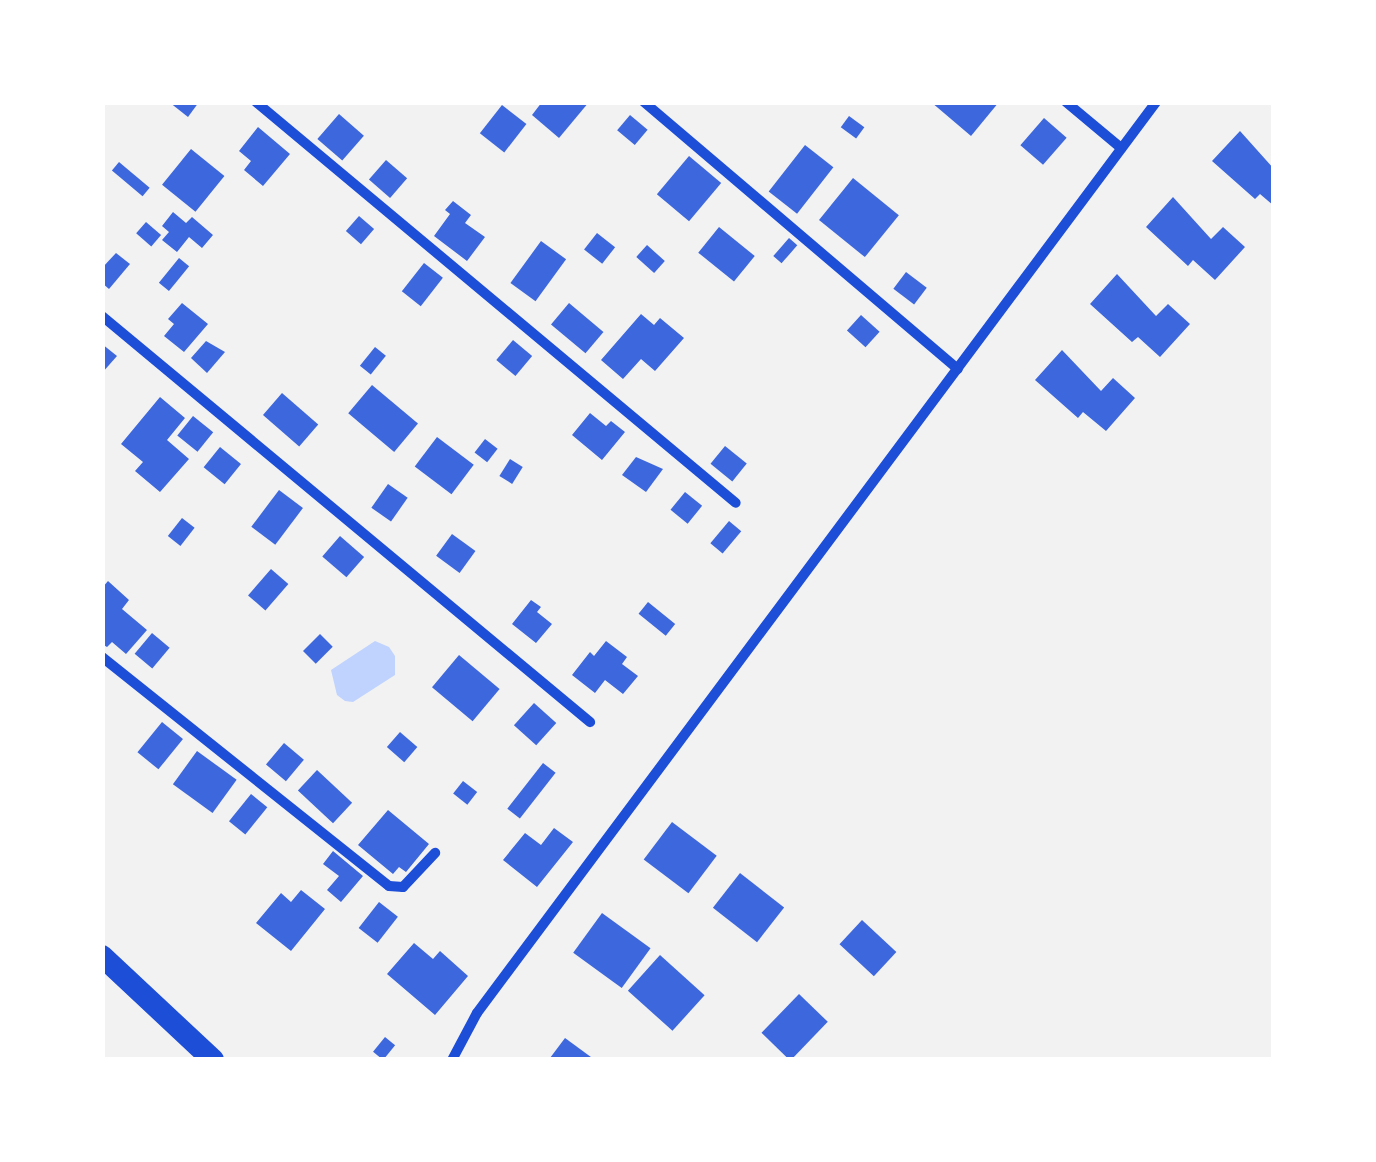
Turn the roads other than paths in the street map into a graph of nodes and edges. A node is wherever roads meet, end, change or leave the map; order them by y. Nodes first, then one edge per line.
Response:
1 (256, 102) edge
2 (644, 102) edge
3 (1066, 102) edge
4 (1156, 102) edge
5 (1121, 148) junction
6 (102, 316) edge
7 (958, 369) junction
8 (736, 503) dead end
9 (102, 656) edge
10 (590, 722) dead end
11 (434, 853) dead end
12 (102, 956) edge
13 (212, 1060) edge
14 (452, 1060) edge

1 - 8 street
2 - 7 street
3 - 5 street
4 - 5 street
5 - 7 street
6 - 10 street
7 - 14 street
9 - 11 street
12 - 13 main road

